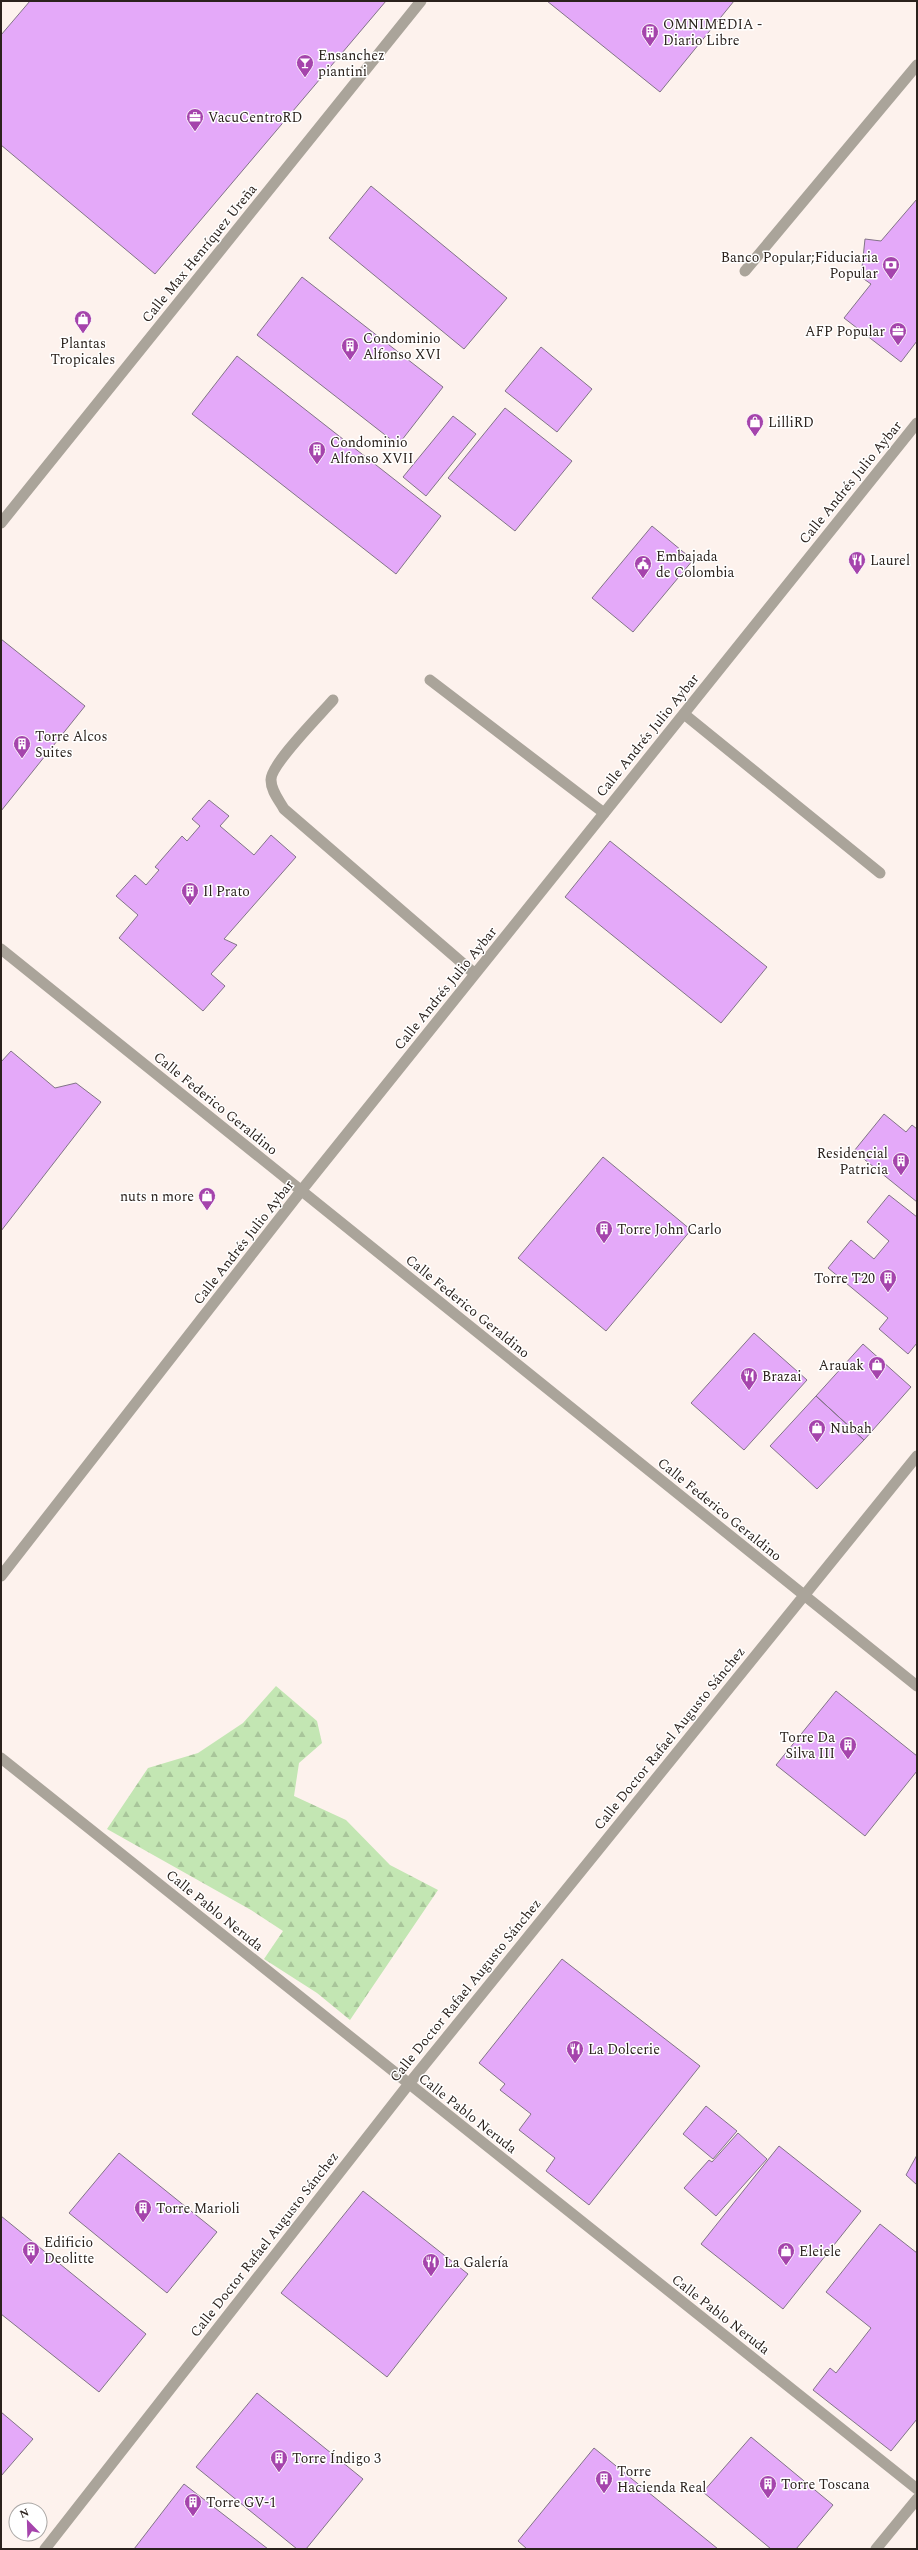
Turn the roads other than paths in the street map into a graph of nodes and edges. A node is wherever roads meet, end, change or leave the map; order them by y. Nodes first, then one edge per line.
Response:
1 (420, 1) edge
2 (917, 65) edge
3 (745, 271) dead end
4 (916, 425) edge
5 (1, 523) edge
6 (430, 680) dead end
7 (333, 700) dead end
8 (684, 714) junction
9 (604, 813) junction
10 (880, 872) dead end
11 (1, 949) edge
12 (476, 974) junction
13 (301, 1191) junction
14 (917, 1456) edge
15 (1, 1576) edge
16 (804, 1596) junction
17 (917, 1686) edge
18 (1, 1758) edge
19 (408, 2085) junction
20 (917, 2489) edge
21 (917, 2499) edge
22 (45, 2549) edge
23 (876, 2549) edge

1 - 5 street, Calle Max Henríquez Ureña
2 - 3 street
4 - 8 street, Calle Andrés Julio Aybar
6 - 9 street
7 - 12 street
8 - 9 street, Calle Andrés Julio Aybar
8 - 10 street
9 - 12 street, Calle Andrés Julio Aybar
11 - 13 street, Calle Federico Geraldino
12 - 13 street, Calle Andrés Julio Aybar
13 - 15 street, Calle Andrés Julio Aybar
13 - 16 street, Calle Federico Geraldino
14 - 16 street, Calle Doctor Rafael Augusto Sánchez
16 - 17 street, Calle Federico Geraldino
16 - 19 street, Calle Doctor Rafael Augusto Sánchez
18 - 19 street, Calle Pablo Neruda
19 - 20 street, Calle Pablo Neruda
19 - 22 street, Calle Doctor Rafael Augusto Sánchez
21 - 23 street

